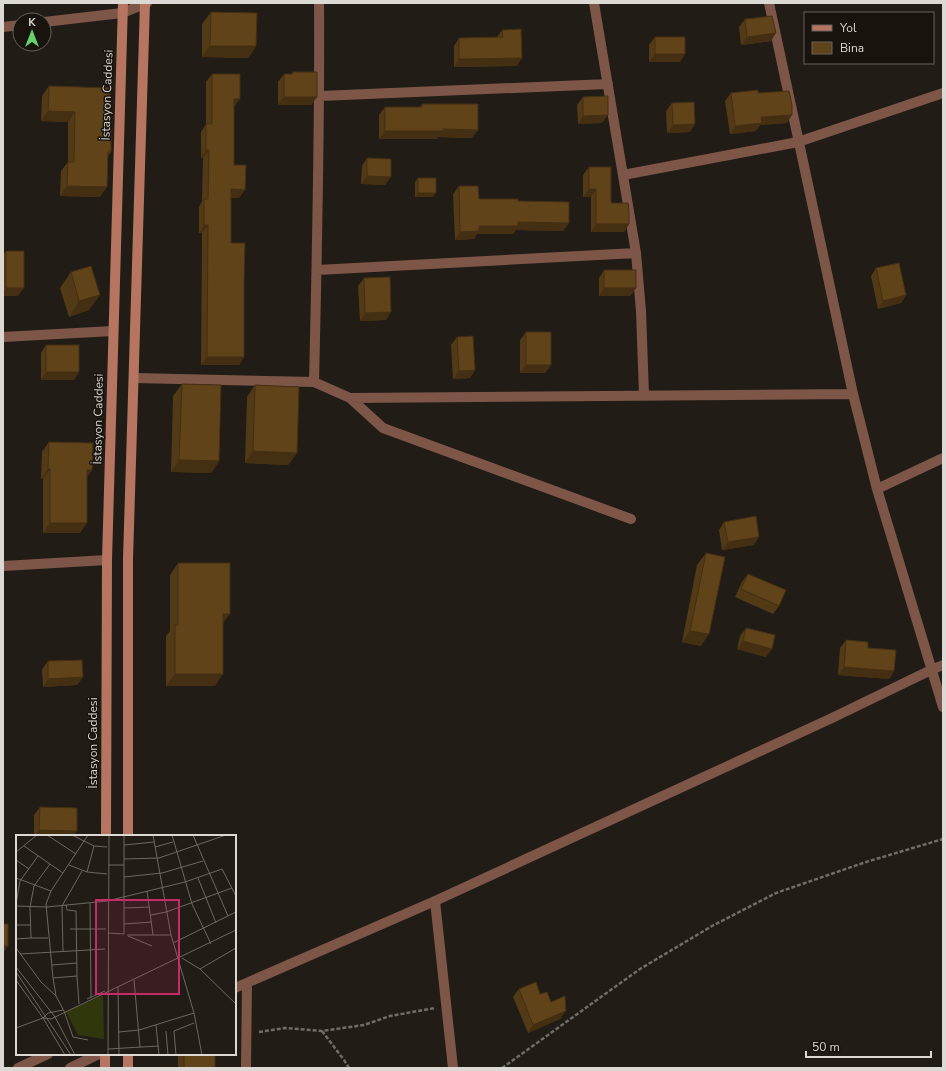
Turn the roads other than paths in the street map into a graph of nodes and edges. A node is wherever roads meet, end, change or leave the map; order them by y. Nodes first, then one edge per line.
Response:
1 (146, 3) edge
2 (319, 3) edge
3 (594, 3) edge
4 (769, 3) edge
5 (122, 8) edge
6 (52, 21) edge
7 (608, 84) junction
8 (943, 93) edge
9 (320, 96) junction
10 (798, 142) junction
11 (623, 176) junction
12 (636, 253) junction
13 (317, 270) junction
14 (113, 331) junction
15 (3, 337) edge
16 (134, 378) junction
17 (314, 382) junction
18 (853, 394) junction
19 (644, 395) junction
20 (350, 398) junction
21 (943, 458) edge
22 (877, 489) junction
23 (631, 519) dead end
24 (107, 560) junction
25 (3, 566) edge
26 (943, 665) edge
27 (931, 670) junction
28 (943, 707) edge
29 (106, 835) edge
30 (128, 835) edge
31 (435, 901) junction
32 (247, 983) junction
33 (236, 988) edge
34 (46, 1055) edge
35 (97, 1055) edge
36 (105, 1055) edge
37 (128, 1055) edge
38 (18, 1068) edge
39 (70, 1068) edge
40 (105, 1068) edge
41 (128, 1068) edge
42 (246, 1068) edge
43 (453, 1068) edge

1 - 5 street
1 - 16 main road
2 - 9 street
3 - 7 street
4 - 10 street
5 - 6 street
5 - 14 main road, İstasyon Caddesi
7 - 9 street
7 - 11 street
8 - 10 street
9 - 13 street
10 - 11 street
10 - 18 street
11 - 12 street
12 - 13 street
12 - 19 street
13 - 17 street
14 - 15 street
14 - 24 main road, İstasyon Caddesi
16 - 17 street
16 - 30 main road
17 - 20 street
18 - 19 street
18 - 22 street
19 - 20 street
20 - 23 street
21 - 22 street
22 - 27 street
24 - 25 street
24 - 29 main road, İstasyon Caddesi
26 - 27 street
27 - 28 street
27 - 31 street
31 - 32 street
31 - 43 street
32 - 33 street
32 - 42 street
34 - 38 street
35 - 39 street
36 - 40 main road
37 - 41 main road

